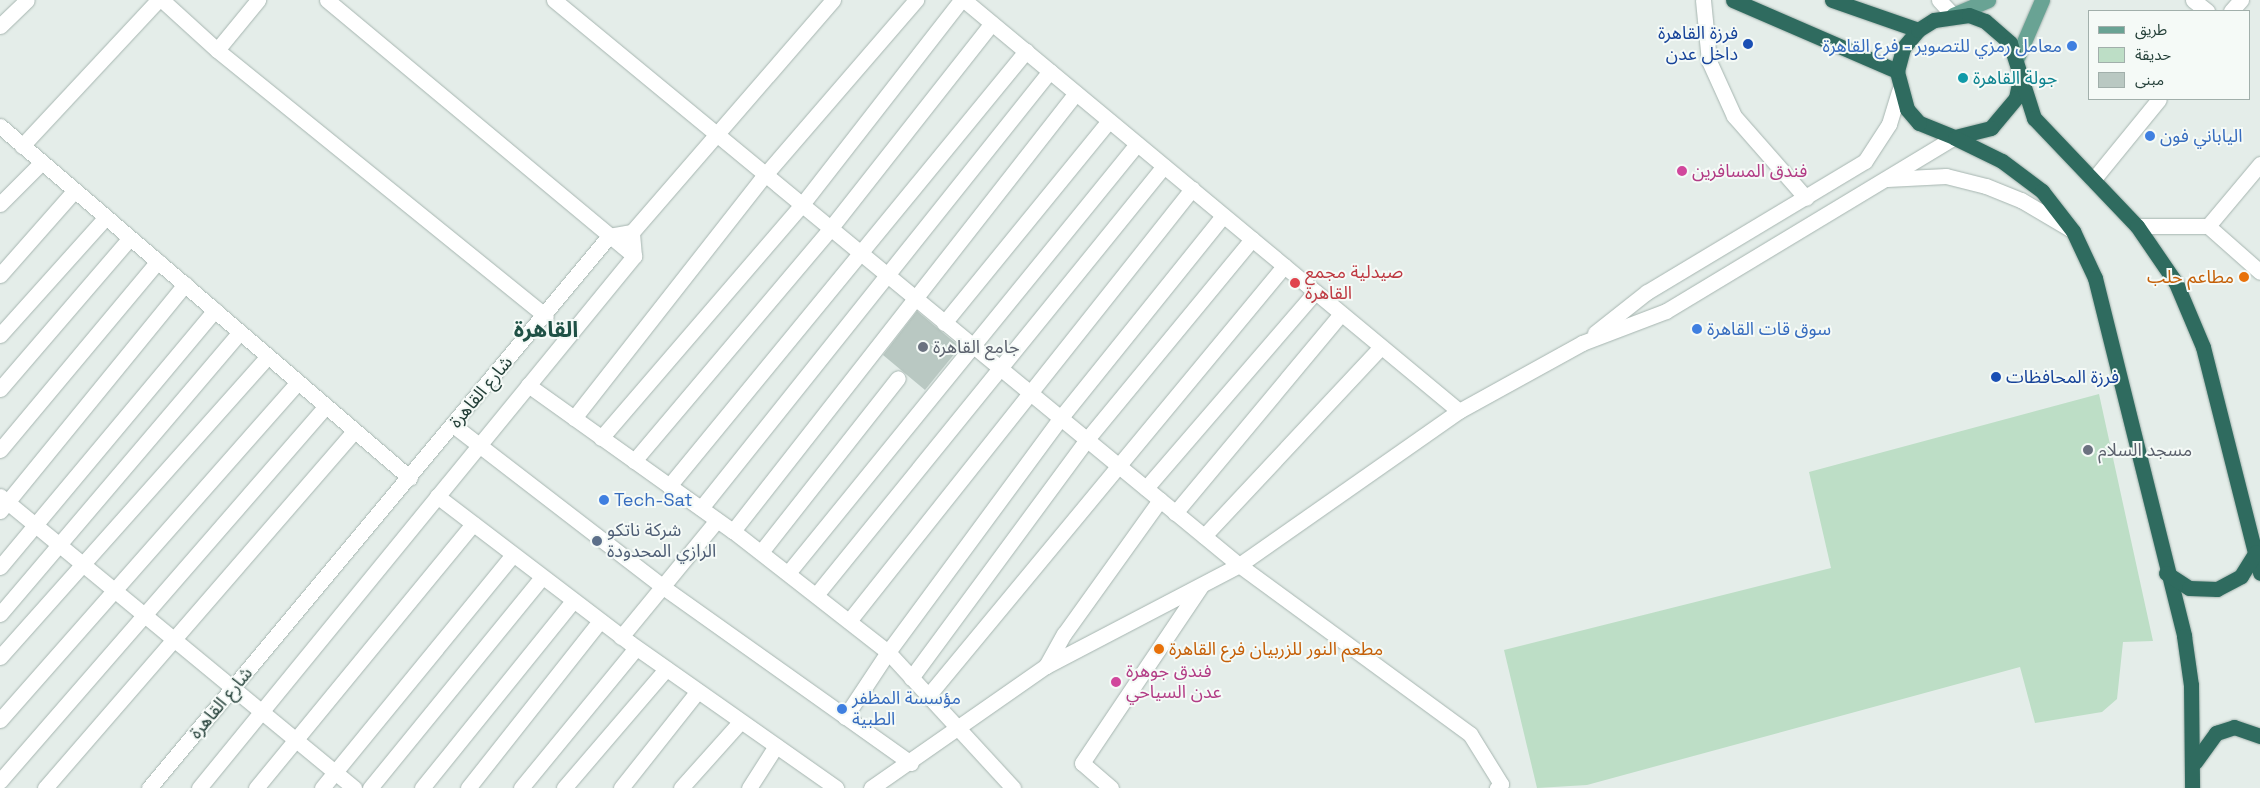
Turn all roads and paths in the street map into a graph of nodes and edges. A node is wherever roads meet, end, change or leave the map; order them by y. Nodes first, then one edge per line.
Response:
1 (27, 0) edge
2 (158, 0) edge
3 (162, 0) edge
4 (258, 0) edge
5 (327, 0) edge
6 (554, 0) edge
7 (833, 0) edge
8 (916, 0) edge
9 (963, 0) edge
10 (1704, 0) edge
11 (1733, 0) edge
12 (1832, 0) edge
13 (1939, 0) edge
14 (1988, 0) edge
15 (2042, 0) edge
16 (2193, 0) edge
17 (2241, 0) edge
18 (2206, 10) edge
19 (2232, 10) edge
20 (1953, 15) junction
21 (992, 23) junction
22 (0, 26) edge
23 (1918, 30) junction
24 (217, 50) junction
25 (1026, 51) junction
26 (2017, 58) junction
27 (1050, 71) junction
28 (1897, 71) junction
29 (2020, 79) junction
30 (1899, 92) junction
31 (1076, 93) junction
32 (2158, 100) edge
33 (1109, 121) junction
34 (0, 126) edge
35 (718, 137) junction
36 (1954, 137) junction
37 (1138, 144) junction
38 (22, 146) junction
39 (41, 163) junction
40 (2260, 164) edge
41 (1164, 166) junction
42 (764, 176) junction
43 (1881, 180) junction
44 (2093, 180) junction
45 (1192, 189) junction
46 (74, 191) junction
47 (1806, 198) junction
48 (0, 204) edge
49 (800, 207) junction
50 (1224, 216) junction
51 (105, 218) junction
52 (2137, 226) junction
53 (2208, 226) junction
54 (829, 230) junction
55 (2073, 231) junction
56 (632, 232) junction
57 (609, 236) junction
58 (130, 238) junction
59 (1252, 239) junction
60 (859, 254) junction
61 (634, 256) junction
62 (158, 261) junction
63 (1284, 266) junction
64 (2260, 272) edge
65 (0, 275) edge
66 (885, 275) junction
67 (185, 284) junction
68 (1315, 292) junction
69 (913, 297) junction
70 (215, 310) junction
71 (1341, 314) junction
72 (546, 316) junction
73 (944, 323) junction
74 (240, 332) junction
75 (0, 335) edge
76 (1582, 343) junction
77 (972, 346) junction
78 (1381, 347) junction
79 (267, 357) junction
80 (1001, 368) junction
81 (898, 378) dead end
82 (297, 383) junction
83 (528, 385) junction
84 (0, 390) edge
85 (1031, 390) junction
86 (325, 407) junction
87 (1459, 411) junction
88 (1062, 416) junction
89 (574, 418) junction
90 (453, 426) junction
91 (353, 432) junction
92 (601, 438) junction
93 (1088, 438) junction
94 (478, 446) junction
95 (0, 450) edge
96 (634, 462) junction
97 (1117, 463) junction
98 (410, 478) junction
99 (669, 486) junction
100 (1146, 488) junction
101 (437, 496) junction
102 (1160, 500) junction
103 (2, 504) edge
104 (701, 508) junction
105 (1176, 513) junction
106 (717, 520) junction
107 (472, 524) junction
108 (35, 526) junction
109 (733, 531) junction
110 (1204, 536) junction
111 (59, 546) junction
112 (760, 552) junction
113 (2256, 552) junction
114 (512, 556) junction
115 (82, 564) junction
116 (1239, 565) junction
117 (0, 568) edge
118 (788, 573) junction
119 (2166, 573) junction
120 (2260, 573) edge
121 (542, 578) junction
122 (1202, 584) junction
123 (663, 587) junction
124 (111, 589) junction
125 (816, 595) junction
126 (573, 601) junction
127 (0, 614) edge
128 (142, 615) junction
129 (600, 621) junction
130 (849, 621) junction
131 (621, 636) junction
132 (173, 640) junction
133 (636, 648) junction
134 (888, 652) junction
135 (0, 658) edge
136 (1046, 666) junction
137 (666, 669) junction
138 (911, 678) junction
139 (234, 688) junction
140 (697, 692) junction
141 (927, 697) junction
142 (262, 714) junction
143 (845, 717) junction
144 (0, 720) edge
145 (740, 722) junction
146 (955, 728) junction
147 (2260, 736) edge
148 (295, 741) junction
149 (776, 746) junction
150 (911, 763) junction
151 (2195, 763) junction
152 (334, 773) junction
153 (0, 781) edge
154 (44, 788) edge
155 (149, 788) edge
156 (199, 788) edge
157 (256, 788) edge
158 (322, 788) edge
159 (354, 788) edge
160 (370, 788) edge
161 (422, 788) edge
162 (468, 788) edge
163 (521, 788) edge
164 (564, 788) edge
165 (621, 788) edge
166 (681, 788) edge
167 (749, 788) edge
168 (836, 788) edge
169 (871, 788) edge
170 (1014, 788) edge
171 (1111, 788) edge
172 (1497, 788) edge
173 (2192, 788) edge

1 - 22 street
2 - 38 street
3 - 24 street
4 - 24 street
5 - 57 street
6 - 35 street
7 - 35 street
8 - 42 street
9 - 21 street
9 - 49 street
10 - 47 street
11 - 28 highway
12 - 23 highway
13 - 20 street
14 - 20 main road
15 - 26 main road
16 - 18 street
17 - 19 street
20 - 23 highway
20 - 26 highway
21 - 25 street
21 - 54 street
23 - 28 highway
24 - 72 street
25 - 27 street
25 - 60 street
26 - 29 highway
27 - 31 street
27 - 66 street
28 - 30 highway
29 - 36 highway
29 - 44 highway
30 - 36 highway
30 - 47 street
31 - 33 street
31 - 69 street
32 - 44 street
33 - 37 street
33 - 73 street
34 - 38 street
35 - 42 street
35 - 56 street
36 - 43 street
36 - 55 highway
37 - 41 street
37 - 77 street
38 - 39 street
39 - 46 street
39 - 48 street
40 - 53 street
41 - 45 street
41 - 80 street
42 - 49 street
42 - 89 street
43 - 55 street
43 - 76 street
44 - 52 highway
45 - 50 street
45 - 85 street
46 - 51 street
46 - 65 street
47 - 76 street
49 - 54 street
49 - 92 street
50 - 59 street
50 - 88 street
51 - 58 street
51 - 75 street
52 - 53 street
52 - 113 highway
53 - 64 street
54 - 60 street
54 - 96 street
55 - 119 highway
56 - 57 street
56 - 61 street
57 - 61 street
57 - 72 street, شارع القاهرة
58 - 62 street
58 - 84 street
59 - 63 street
59 - 93 street
60 - 66 street
60 - 99 street
61 - 83 street, شارع القاهرة
62 - 67 street
62 - 95 street
63 - 68 street
63 - 97 street
66 - 69 street
66 - 104 street
67 - 70 street
67 - 103 street
68 - 71 street
68 - 100 street
69 - 73 street
69 - 109 street
70 - 74 street
70 - 108 street
71 - 78 street
71 - 105 street
72 - 90 street, شارع القاهرة
73 - 77 street
74 - 79 street
74 - 111 street
76 - 87 street
77 - 80 street
77 - 118 street
78 - 87 street
78 - 110 street
79 - 82 street
79 - 115 street
80 - 85 street
80 - 125 street
81 - 112 street
82 - 86 street
82 - 124 street
83 - 89 street
83 - 94 street, شارع القاهرة
85 - 88 street
85 - 130 street
86 - 91 street
86 - 128 street
87 - 116 street
88 - 93 street
88 - 134 street
89 - 92 street
90 - 94 street
90 - 98 street, شارع القاهرة
91 - 98 street
91 - 132 street
92 - 96 street
93 - 97 street
93 - 138 street
94 - 101 street, شارع القاهرة
94 - 123 street
96 - 99 street
97 - 100 street
97 - 141 street
98 - 139 street, شارع القاهرة
99 - 104 street
100 - 102 street
101 - 107 street
101 - 142 street, شارع القاهرة
102 - 105 street
102 - 136 street
103 - 108 street
104 - 106 street
105 - 110 street
106 - 109 street
106 - 123 street
107 - 114 street
107 - 148 street
108 - 111 street
108 - 117 street
109 - 112 street
110 - 116 street
111 - 115 street
111 - 127 street
112 - 118 street
113 - 119 highway
113 - 120 highway
114 - 121 street
114 - 152 street
115 - 124 street
115 - 135 street
116 - 122 street
116 - 172 street
118 - 125 street
119 - 151 highway
121 - 126 street
121 - 160 street
122 - 136 street
122 - 171 street
123 - 131 street
123 - 143 street
124 - 128 street
124 - 144 street
125 - 130 street
126 - 129 street
126 - 161 street
128 - 132 street
128 - 153 street
129 - 131 street
129 - 162 street
130 - 134 street
131 - 133 street
132 - 139 street
132 - 154 street
133 - 137 street
133 - 163 street
134 - 138 street
134 - 143 street
136 - 146 street
137 - 140 street
137 - 164 street
138 - 141 street
139 - 142 street
139 - 155 street, شارع القاهرة
140 - 145 street
140 - 165 street
141 - 146 street
142 - 148 street
142 - 156 street, شارع القاهرة
143 - 150 street
145 - 149 street
145 - 166 street
146 - 150 street
146 - 170 street
147 - 151 highway
148 - 152 street
148 - 157 street
149 - 167 street
149 - 168 street
150 - 169 street
151 - 173 highway
152 - 158 street
152 - 159 street

